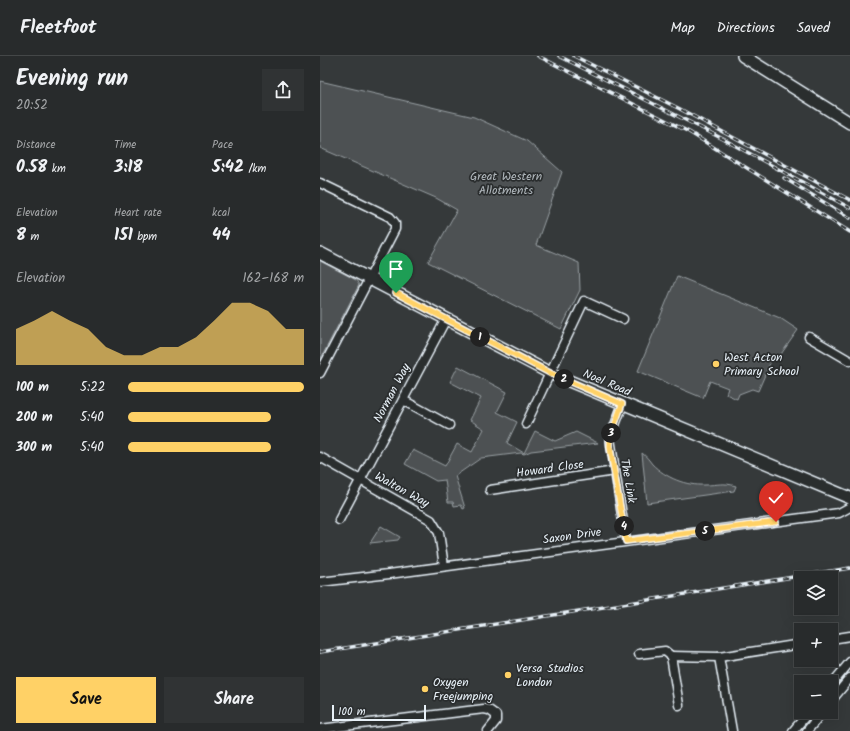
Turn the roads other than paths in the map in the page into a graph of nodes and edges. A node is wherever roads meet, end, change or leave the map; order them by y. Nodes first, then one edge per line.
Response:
1 (743, 56) edge
2 (850, 123) edge
3 (320, 183) edge
4 (320, 253) edge
5 (369, 279) junction
6 (446, 319) junction
7 (623, 319) dead end
8 (809, 337) dead end
9 (850, 361) edge
10 (550, 373) junction
11 (320, 374) edge
12 (403, 400) junction
13 (622, 404) junction
14 (526, 424) dead end
15 (449, 425) dead end
16 (320, 456) edge
17 (615, 471) junction
18 (360, 480) junction
19 (490, 490) dead end
20 (850, 498) edge
21 (850, 507) edge
22 (339, 520) dead end
23 (626, 541) junction
24 (444, 566) junction
25 (320, 582) edge
26 (850, 636) edge
27 (838, 638) edge
28 (794, 645) edge
29 (639, 654) dead end
30 (671, 656) junction
31 (720, 656) junction
32 (850, 662) edge
33 (838, 677) edge
34 (850, 678) edge
35 (838, 693) edge
36 (679, 705) dead end
37 (803, 719) edge
38 (816, 719) edge
39 (320, 729) edge
40 (488, 731) edge
41 (732, 731) edge
42 (793, 731) edge
43 (807, 731) edge

1 - 2 street
3 - 5 street
4 - 5 street, Noel Road
5 - 6 street, Noel Road
5 - 11 street
6 - 10 street, Noel Road
6 - 12 street, Norman Way
7 - 10 street
8 - 9 street
10 - 13 street, Noel Road
10 - 14 street
12 - 15 street
12 - 18 street, Norman Way
13 - 17 street, The Link
13 - 20 street, Noel Road
16 - 18 street, Walton Way
17 - 19 street, Howard Close
17 - 23 street, The Link
18 - 22 street, Norman Way
18 - 24 street, Walton Way
21 - 23 street, Saxon Drive
23 - 24 street, Saxon Drive
24 - 25 street, Saxon Drive
26 - 27 street
28 - 31 street
29 - 30 street
30 - 31 street
30 - 36 street
31 - 41 street
32 - 33 street
34 - 35 street
37 - 42 street
38 - 43 street
39 - 40 street

